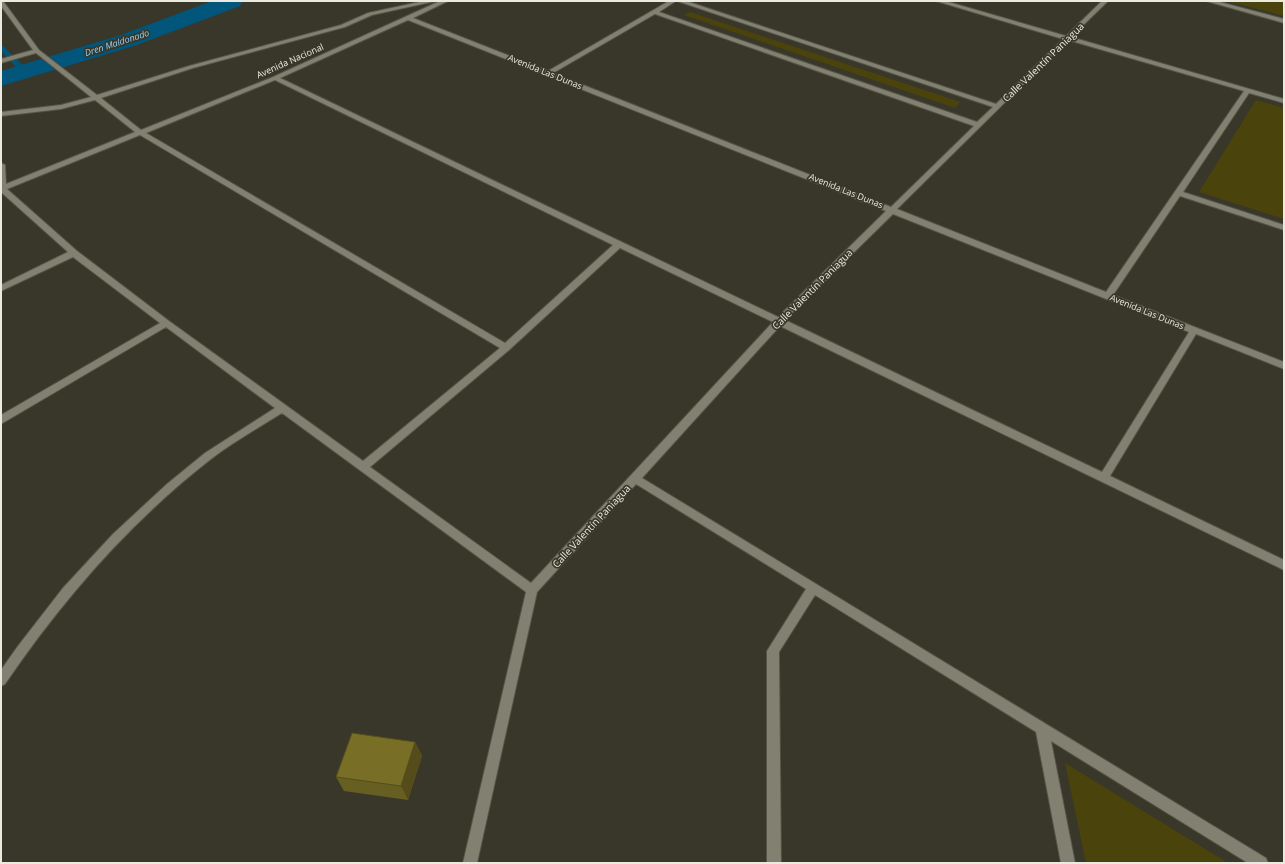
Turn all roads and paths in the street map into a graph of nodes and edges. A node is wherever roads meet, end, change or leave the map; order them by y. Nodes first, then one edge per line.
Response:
1 (10, 1) edge
2 (432, 1) edge
3 (445, 1) edge
4 (673, 1) edge
5 (680, 1) edge
6 (939, 1) edge
7 (1105, 1) edge
8 (1209, 1) edge
9 (2, 3) edge
10 (654, 12) junction
11 (408, 18) junction
12 (1284, 21) edge
13 (1068, 37) junction
14 (37, 51) junction
15 (1, 61) edge
16 (549, 73) junction
17 (275, 78) junction
18 (1248, 90) junction
19 (95, 98) junction
20 (1284, 101) edge
21 (998, 107) junction
22 (1, 114) edge
23 (978, 125) junction
24 (141, 133) junction
25 (1, 165) edge
26 (1, 189) edge
27 (1178, 193) junction
28 (893, 210) junction
29 (1284, 228) edge
30 (619, 244) junction
31 (74, 252) junction
32 (1, 288) edge
33 (1108, 296) junction
34 (779, 321) junction
35 (166, 323) junction
36 (1194, 330) junction
37 (506, 348) junction
38 (1284, 366) edge
39 (282, 408) junction
40 (1, 420) edge
41 (363, 467) junction
42 (634, 478) junction
43 (1104, 478) junction
44 (1284, 565) edge
45 (813, 588) junction
46 (532, 590) junction
47 (1, 680) edge
48 (1042, 729) junction
49 (470, 863) edge
50 (774, 863) edge
51 (1068, 863) edge
52 (1261, 863) edge

1 - 9 street
2 - 19 street
3 - 11 street, Avenida Nacional
4 - 10 street
5 - 21 street
6 - 13 street
7 - 13 street, Calle Valentín Paniagua
8 - 12 street
9 - 14 street
10 - 16 street
10 - 23 street
11 - 16 street, Avenida Las Dunas
11 - 17 street, Avenida Nacional
13 - 18 street
13 - 21 street, Calle Valentín Paniagua
14 - 15 street
14 - 19 street
16 - 28 street, Avenida Las Dunas
17 - 24 street, Avenida Nacional
17 - 30 street
18 - 20 street
18 - 27 street
19 - 22 street
19 - 24 street
21 - 23 street, Calle Valentín Paniagua
23 - 28 street, Calle Valentín Paniagua
24 - 26 street, Avenida Nacional
24 - 37 street
25 - 26 street
26 - 31 street
27 - 29 street
27 - 33 street
28 - 33 street, Avenida Las Dunas
28 - 34 street, Calle Valentín Paniagua
30 - 34 street
30 - 37 street
31 - 32 street
31 - 35 street
33 - 36 street, Avenida Las Dunas
34 - 42 street, Calle Valentín Paniagua
34 - 43 street
35 - 39 street
35 - 40 street
36 - 38 street, Avenida Las Dunas
36 - 43 street
37 - 41 street
39 - 41 street
39 - 47 street
41 - 46 street
42 - 45 street
42 - 46 street, Calle Valentín Paniagua
43 - 44 street
45 - 48 street
45 - 50 street
46 - 49 street
48 - 51 street
48 - 52 street

